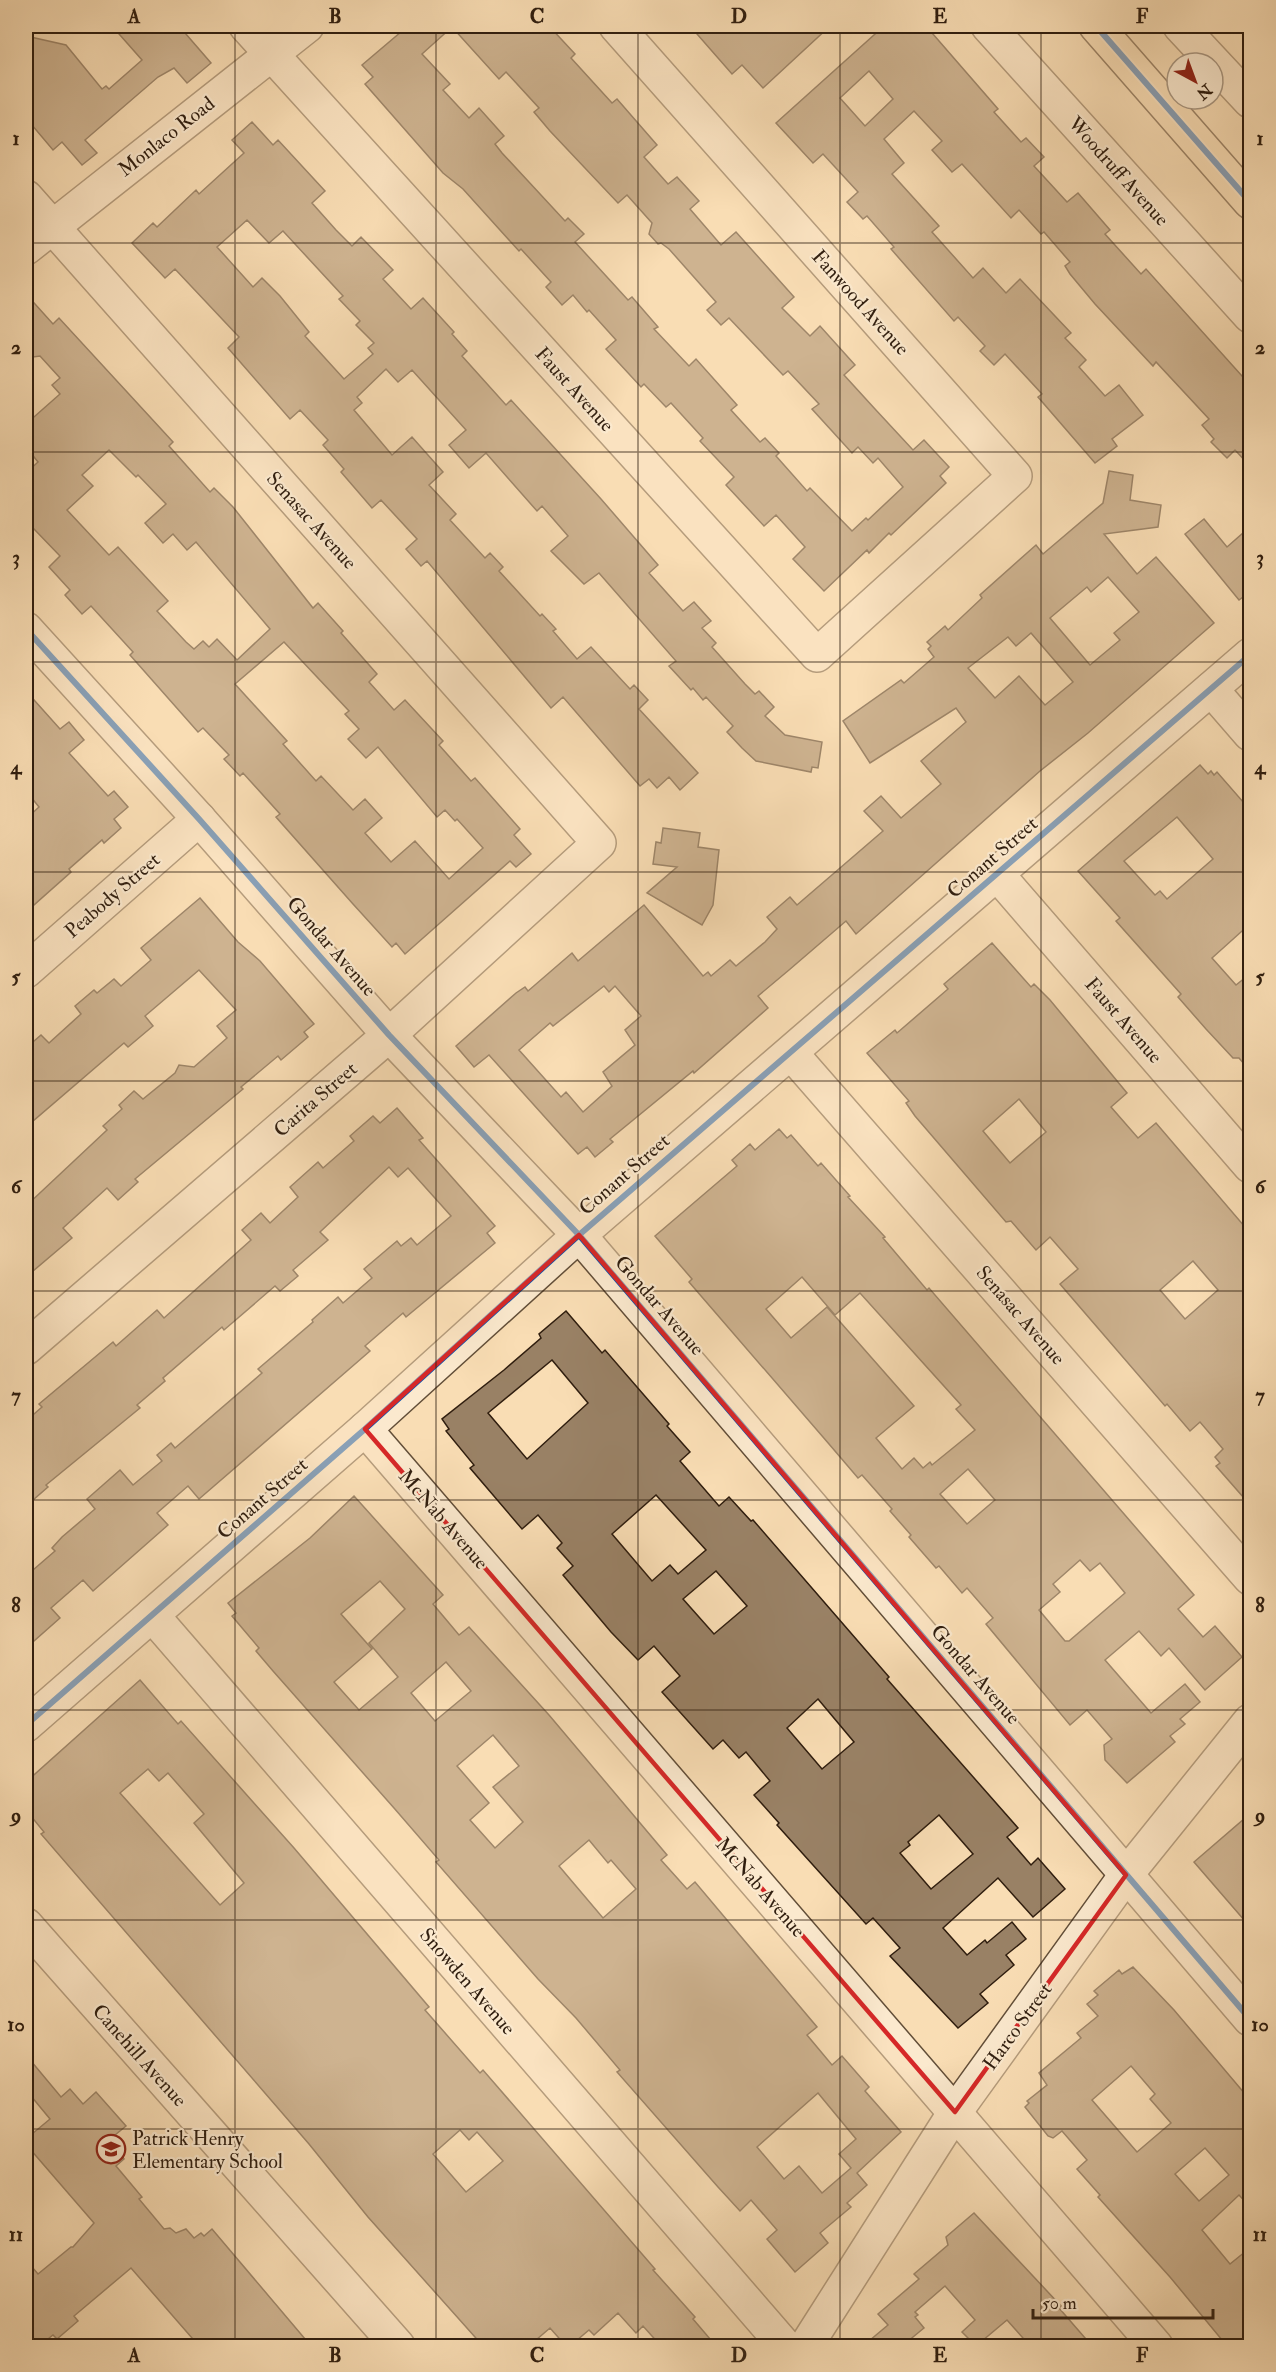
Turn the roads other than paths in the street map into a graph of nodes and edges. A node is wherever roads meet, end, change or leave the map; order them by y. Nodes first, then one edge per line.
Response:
1 (246, 26) edge
2 (307, 26) edge
3 (616, 26) edge
4 (988, 26) edge
5 (1096, 26) edge
6 (1180, 26) edge
7 (270, 53) junction
8 (1251, 101) edge
9 (26, 197) edge
10 (1251, 202) edge
11 (52, 227) junction
12 (26, 248) edge
13 (1251, 316) edge
14 (914, 569) joint
15 (26, 629) edge
16 (1251, 655) edge
17 (1211, 689) junction
18 (1251, 734) edge
19 (199, 819) junction
20 (599, 843) joint
21 (997, 874) junction
22 (26, 971) edge
23 (388, 1035) junction
24 (791, 1053) junction
25 (1251, 1166) edge
26 (579, 1235) junction
27 (26, 1348) edge
28 (365, 1429) junction
29 (1251, 1578) edge
30 (152, 1615) junction
31 (1251, 1721) edge
32 (26, 1725) edge
33 (1126, 1875) junction
34 (26, 1925) edge
35 (1251, 2019) edge
36 (955, 2112) junction
37 (398, 2346) edge
38 (785, 2346) edge
39 (806, 2346) edge
40 (1156, 2346) edge

1 - 7 street, Faust Avenue
2 - 7 street, Monlaco Road
3 - 14 street, Fanwood Avenue
4 - 13 street, Woodruff Avenue
5 - 10 main road
6 - 8 street
7 - 11 street, Monlaco Road
7 - 14 street, Faust Avenue
9 - 11 street, Senasac Avenue
11 - 12 street, Monlaco Road
11 - 20 street, Senasac Avenue
15 - 19 street, Gondar Avenue
16 - 17 street, Conant Street
17 - 18 street
17 - 21 street, Conant Street
19 - 22 street, Peabody Street
19 - 23 street, Gondar Avenue
20 - 23 street, Carita Street
21 - 24 street, Conant Street
21 - 25 street, Faust Avenue
23 - 26 street, Gondar Avenue
23 - 27 street, Carita Street
24 - 26 street, Conant Street
24 - 29 street, Senasac Avenue
26 - 28 street, Conant Street
26 - 33 street, Gondar Avenue
28 - 30 street, Conant Street
28 - 36 street, McNab Avenue
30 - 32 street, Conant Street
30 - 38 street, Snowden Avenue
31 - 33 street, Harco Street
33 - 35 street, Gondar Avenue
33 - 36 street, Harco Street
34 - 37 street, Canehill Avenue
36 - 39 street, Harco Street
36 - 40 street, McNab Avenue

